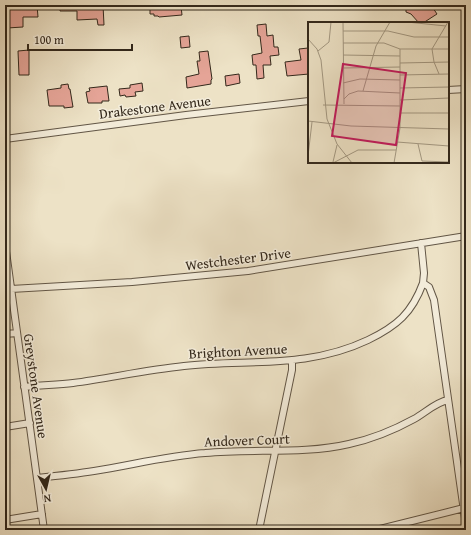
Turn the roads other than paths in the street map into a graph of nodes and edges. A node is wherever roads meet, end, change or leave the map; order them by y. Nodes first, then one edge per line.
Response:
1 (464, 5) edge
2 (466, 9) edge
3 (466, 89) edge
4 (449, 90) edge
5 (308, 101) edge
6 (5, 139) edge
7 (466, 236) edge
8 (421, 243) junction
9 (5, 244) edge
10 (423, 283) junction
11 (11, 289) junction
12 (17, 333) junction
13 (5, 334) edge
14 (292, 361) junction
15 (24, 387) junction
16 (448, 400) junction
17 (30, 424) junction
18 (5, 427) edge
19 (275, 451) junction
20 (37, 478) junction
21 (464, 508) junction
22 (42, 514) junction
23 (5, 520) edge
24 (466, 525) edge
25 (44, 530) edge
26 (259, 530) edge
27 (376, 530) edge

1 - 2 street
3 - 4 street
5 - 6 street, Drakestone Avenue
7 - 8 street, Westchester Drive
8 - 10 street
8 - 11 street, Westchester Drive
9 - 11 street, Greystone Avenue
10 - 14 street, Brighton Avenue
10 - 16 street
11 - 12 street, Greystone Avenue
12 - 13 street
12 - 15 street, Greystone Avenue
14 - 15 street, Brighton Avenue
14 - 19 street
15 - 17 street, Greystone Avenue
16 - 19 street, Andover Court
16 - 21 street
17 - 18 street
17 - 20 street, Greystone Avenue
19 - 20 street, Andover Court
19 - 26 street
20 - 22 street, Greystone Avenue
21 - 24 street
21 - 27 street
22 - 23 street
22 - 25 street, Greystone Avenue

